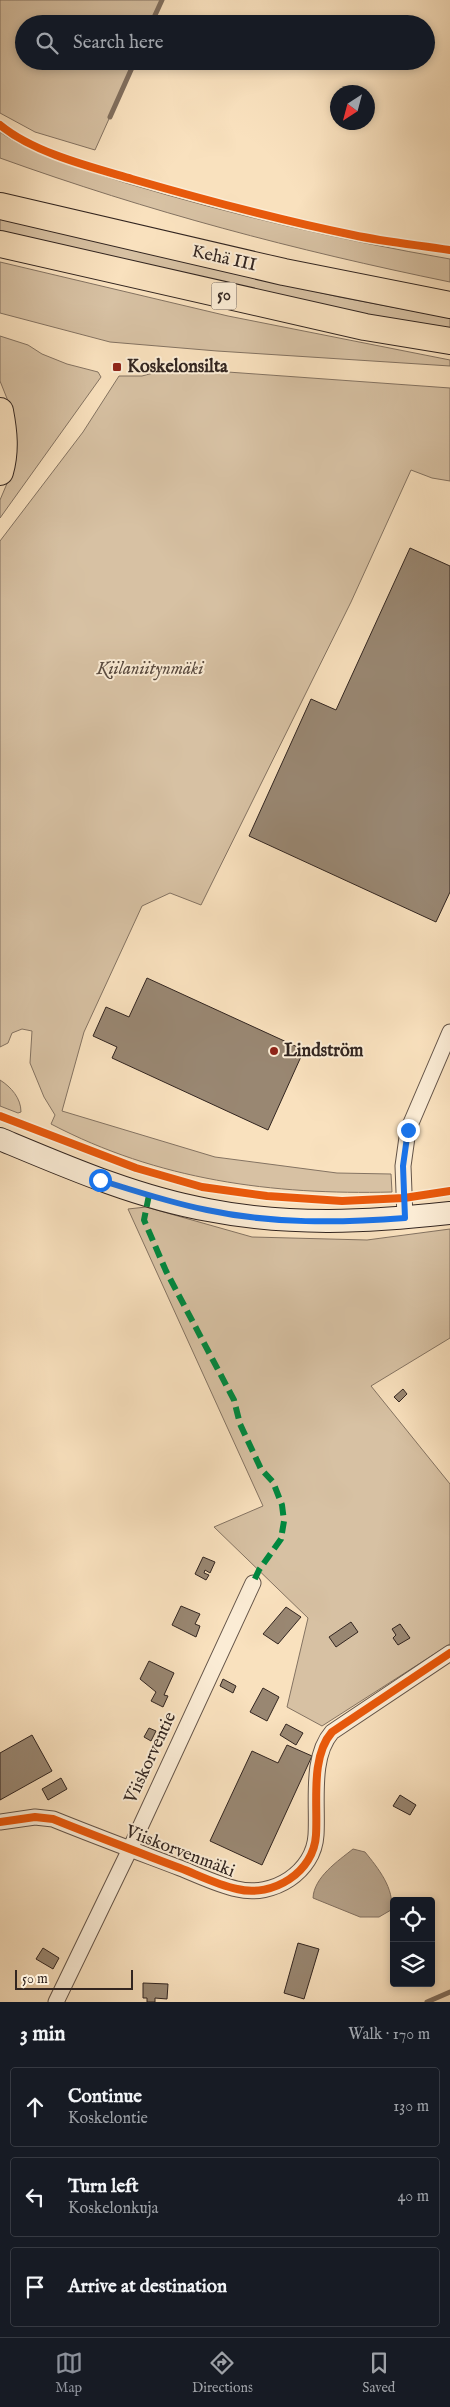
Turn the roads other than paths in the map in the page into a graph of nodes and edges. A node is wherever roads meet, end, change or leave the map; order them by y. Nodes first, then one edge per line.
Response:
1 (0, 206) edge
2 (0, 244) edge
3 (450, 304) edge
4 (450, 341) edge
5 (0, 411) edge
6 (0, 472) edge
7 (450, 1032) edge
8 (0, 1139) edge
9 (450, 1213) edge
10 (405, 1218) junction
11 (253, 1583) dead end
12 (450, 1653) edge
13 (0, 1822) edge
14 (130, 1849) junction
15 (56, 2002) edge

1 - 3 highway, Kehä III / 50
2 - 4 highway, Kehä III / 50
5 - 6 highway
7 - 10 street
8 - 10 main road
9 - 10 main road
11 - 14 street, Viiskorventie
12 - 14 street, Viiskorvenmäki
13 - 14 street, Viiskorvenmäki
14 - 15 street, Viiskorventie

